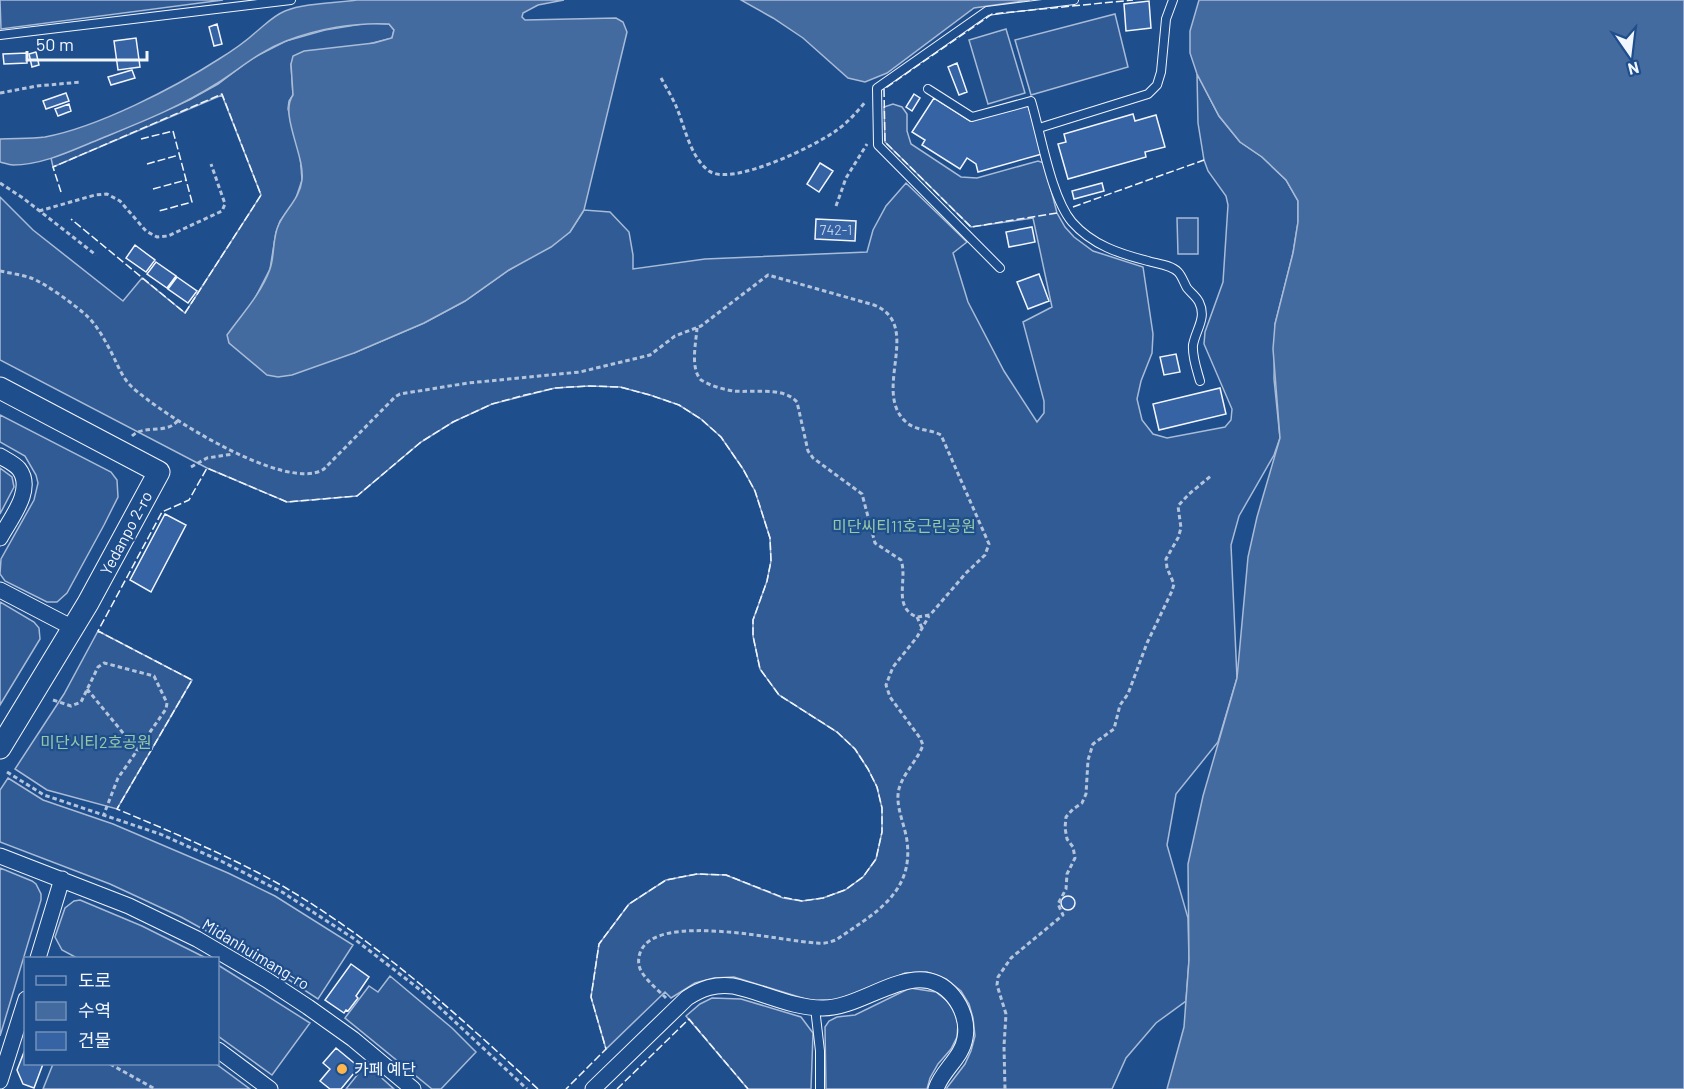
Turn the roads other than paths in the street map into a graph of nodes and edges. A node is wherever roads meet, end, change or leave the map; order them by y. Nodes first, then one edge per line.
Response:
1 (291, 0) edge
2 (1074, 0) edge
3 (1173, 0) edge
4 (0, 35) edge
5 (928, 89) dead end
6 (1039, 128) junction
7 (1000, 268) dead end
8 (1200, 381) dead end
9 (0, 388) edge
10 (0, 456) edge
11 (0, 538) edge
12 (0, 590) edge
13 (73, 628) junction
14 (0, 748) edge
15 (0, 856) edge
16 (62, 879) junction
17 (41, 957) edge
18 (24, 1005) edge
19 (815, 1008) junction
20 (219, 1051) edge
21 (0, 1081) edge
22 (270, 1089) edge
23 (413, 1089) edge
24 (593, 1089) edge
25 (820, 1089) edge
26 (936, 1089) edge

1 - 4 lane
2 - 7 lane
3 - 6 lane
5 - 6 lane
6 - 8 lane
9 - 13 street, Yedanpo 2-ro
10 - 11 street
12 - 13 street
13 - 14 street, Yedanpo 2-ro
15 - 16 street, Midanhuimang-ro
16 - 17 street
16 - 23 street, Midanhuimang-ro
18 - 21 street
19 - 24 street
19 - 25 lane
19 - 26 street
20 - 22 street

